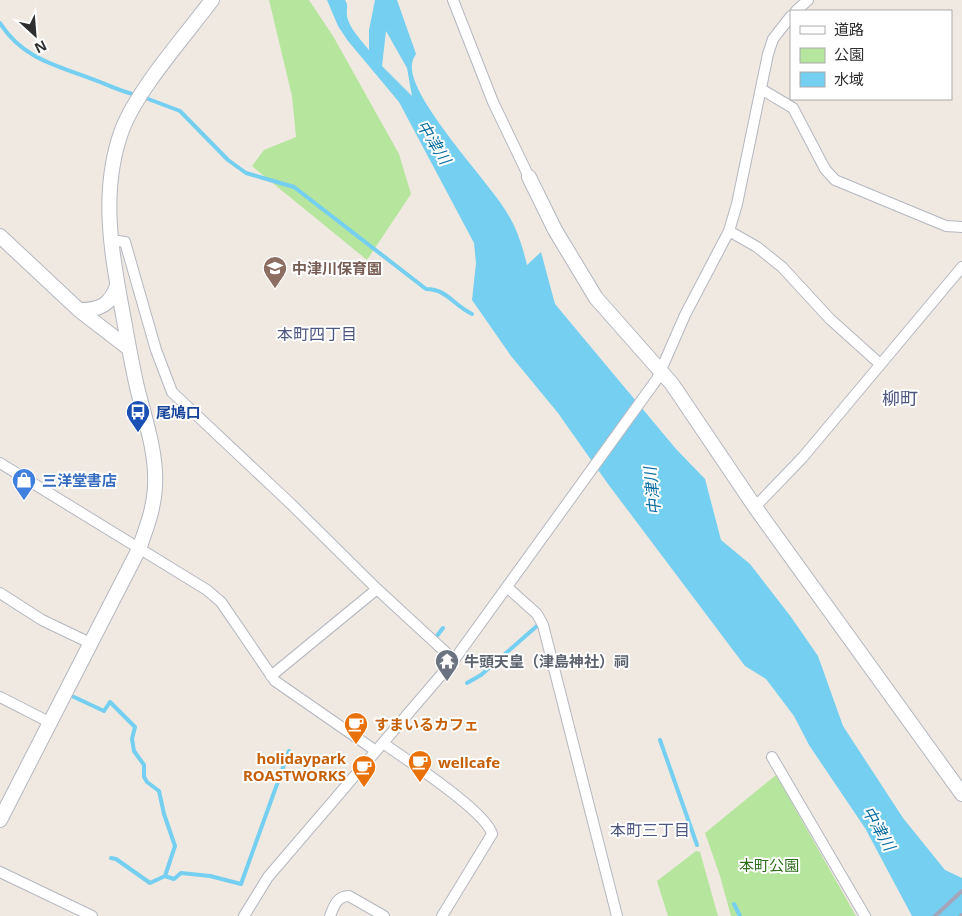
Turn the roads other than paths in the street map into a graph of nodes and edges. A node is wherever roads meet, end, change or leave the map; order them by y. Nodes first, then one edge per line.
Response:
1 (212, 0) edge
2 (453, 0) edge
3 (808, 0) edge
4 (797, 10) edge
5 (790, 17) edge
6 (761, 89) junction
7 (529, 176) joint
8 (962, 226) edge
9 (729, 231) junction
10 (0, 236) edge
11 (112, 240) junction
12 (962, 266) edge
13 (117, 286) junction
14 (80, 310) junction
15 (127, 347) junction
16 (880, 364) junction
17 (659, 376) junction
18 (0, 463) edge
19 (755, 507) junction
20 (139, 549) junction
21 (508, 588) junction
22 (376, 590) junction
23 (0, 594) edge
24 (90, 643) junction
25 (454, 660) junction
26 (271, 676) junction
27 (0, 697) edge
28 (51, 723) junction
29 (380, 747) junction
30 (772, 757) dead end
31 (962, 794) edge
32 (0, 820) edge
33 (0, 872) edge
34 (92, 916) edge
35 (244, 916) edge
36 (330, 916) edge
37 (384, 916) edge
38 (442, 916) edge
39 (617, 916) edge
40 (865, 916) edge

1 - 11 street
2 - 7 street
3 - 4 street
5 - 6 street
6 - 8 street
6 - 9 street
7 - 17 street
9 - 16 street
9 - 17 street
10 - 14 street
11 - 13 street
11 - 22 street
12 - 16 street
13 - 14 street
13 - 15 street
14 - 15 street
15 - 20 street
16 - 19 street
17 - 19 street
17 - 21 street
18 - 20 street
19 - 31 street
20 - 24 street
20 - 26 street
21 - 25 street
21 - 39 street
22 - 25 street
22 - 26 street
23 - 24 street
24 - 28 street
25 - 29 street
26 - 29 street
27 - 28 street
28 - 32 street
29 - 35 street
29 - 38 street
30 - 40 street
33 - 34 street
36 - 37 street

